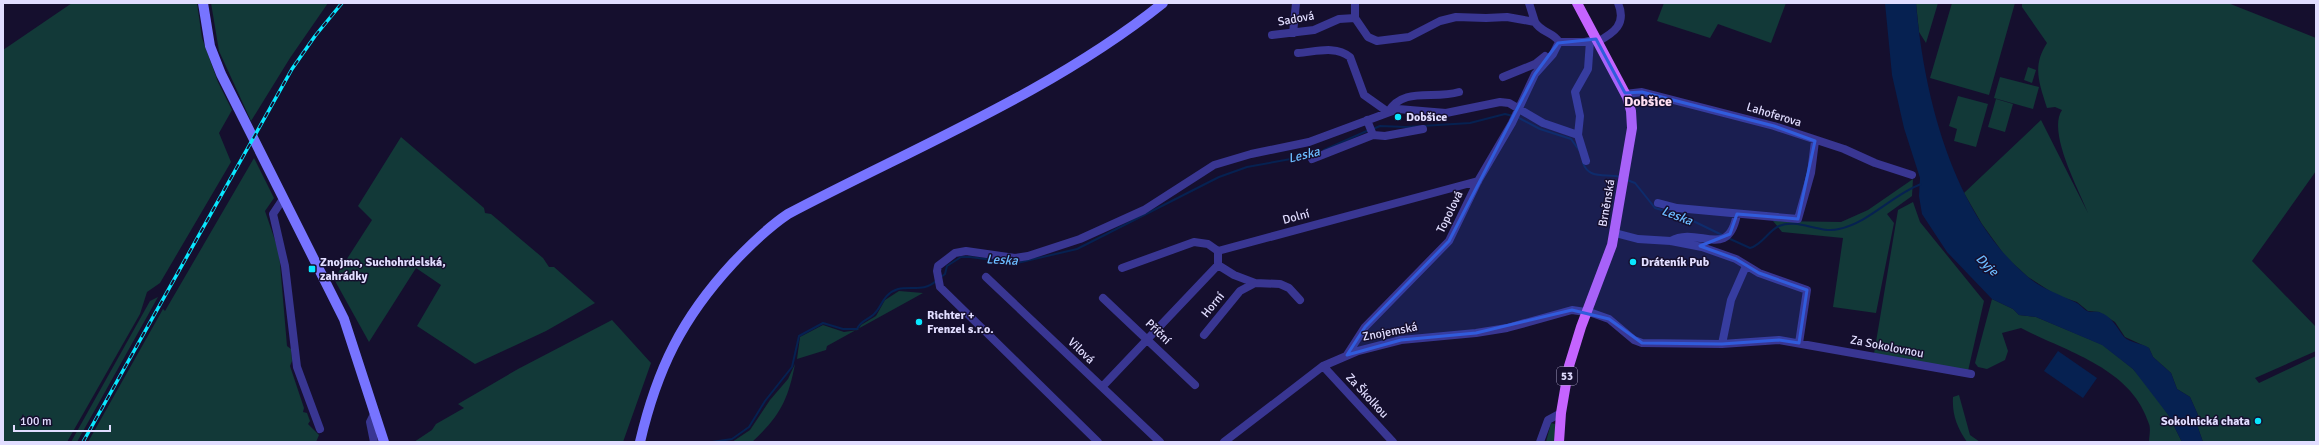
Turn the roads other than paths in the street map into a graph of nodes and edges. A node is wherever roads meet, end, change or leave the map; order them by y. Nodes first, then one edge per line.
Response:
1 (203, 3) edge
2 (1163, 3) edge
3 (1296, 3) edge
4 (1355, 3) edge
5 (1529, 3) edge
6 (1577, 3) edge
7 (1618, 3) edge
8 (1355, 18) junction
9 (1535, 22) junction
10 (1293, 32) junction
11 (1272, 35) dead end
12 (1594, 41) junction
13 (1559, 42) junction
14 (1554, 52) junction
15 (1298, 53) dead end
16 (1504, 77) dead end
17 (1459, 92) dead end
18 (1625, 94) junction
19 (1388, 112) junction
20 (1516, 114) junction
21 (1370, 128) junction
22 (1423, 129) dead end
23 (1578, 136) junction
24 (1815, 141) junction
25 (1312, 159) dead end
26 (1586, 161) dead end
27 (1912, 175) dead end
28 (1478, 181) junction
29 (283, 199) junction
30 (1658, 203) dead end
31 (1737, 214) junction
32 (1615, 233) junction
33 (1671, 241) junction
34 (1218, 251) junction
35 (1218, 265) junction
36 (1746, 266) junction
37 (1122, 268) dead end
38 (986, 277) dead end
39 (1239, 277) junction
40 (1255, 283) junction
41 (1240, 291) junction
42 (1103, 298) dead end
43 (1300, 300) dead end
44 (1587, 312) junction
45 (1204, 335) dead end
46 (1147, 338) junction
47 (1799, 343) junction
48 (1722, 344) junction
49 (1347, 356) junction
50 (1323, 366) junction
51 (1971, 374) dead end
52 (1195, 385) dead end
53 (1102, 387) junction
54 (375, 412) junction
55 (1561, 413) junction
56 (320, 428) dead end
57 (640, 441) edge
58 (374, 442) edge
59 (384, 442) edge
60 (1098, 442) edge
61 (1160, 442) edge
62 (1224, 442) edge
63 (1393, 442) edge
64 (1540, 442) edge
65 (1559, 442) edge

1 - 29 main road
2 - 57 main road
3 - 10 street
4 - 8 street
5 - 9 street
6 - 12 main road, Brněnská / 53
7 - 12 street
8 - 9 street
8 - 10 street, Sadová
9 - 13 street
10 - 11 street, Sadová
12 - 13 street
12 - 18 main road, Brněnská / 53
12 - 23 street
13 - 14 street, Topolová
14 - 16 street
14 - 20 street, Topolová
15 - 19 street
17 - 19 street
18 - 24 street, Lahoferova
18 - 32 main road, Brněnská / 53
19 - 20 street
19 - 21 street
20 - 23 street
20 - 28 street, Topolová
21 - 22 street
21 - 25 street
21 - 60 street
23 - 26 street
24 - 27 street, Lahoferova
24 - 31 street
28 - 34 street, Dolní
28 - 49 street, Topolová
29 - 54 main road
29 - 56 street
30 - 31 street
31 - 33 street
32 - 33 street
32 - 44 main road, Brněnská / 53
33 - 36 street
34 - 35 street
34 - 37 street
35 - 39 street
35 - 46 street
36 - 47 street
36 - 48 street
38 - 53 street, Vilová
39 - 40 street
39 - 41 street, Horní
40 - 41 street, Horní
40 - 43 street
41 - 45 street, Horní
42 - 46 street, Příční
44 - 48 street, Za Sokolovnou
44 - 49 street, Znojemská
44 - 55 main road, Brněnská / 53
46 - 52 street, Příční
46 - 53 street
47 - 48 street, Za Sokolovnou
47 - 51 street, Za Sokolovnou
49 - 50 street, Znojemská
50 - 62 street, Znojemská
50 - 63 street, Za Školkou
53 - 61 street, Vilová
54 - 58 street
54 - 59 main road
55 - 64 street
55 - 65 main road, Brněnská / 53

